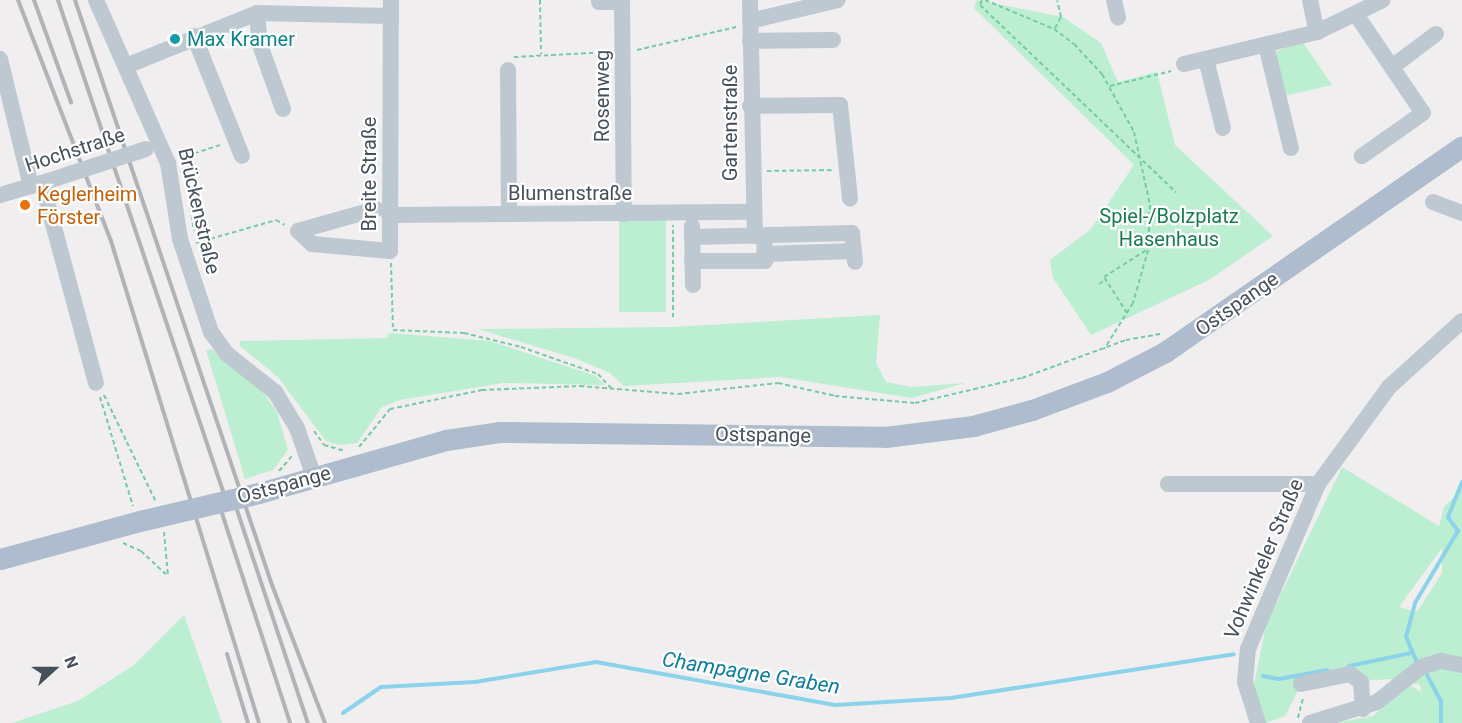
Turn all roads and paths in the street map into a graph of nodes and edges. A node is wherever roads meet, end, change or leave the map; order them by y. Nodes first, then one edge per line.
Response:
1 (96, 0) edge
2 (540, 0) edge
3 (750, 0) edge
4 (838, 0) edge
5 (983, 0) edge
6 (1057, 0) edge
7 (1114, 0) edge
8 (1310, 0) edge
9 (1383, 0) edge
10 (599, 2) dead end
11 (391, 8) edge
12 (257, 13) junction
13 (1357, 16) junction
14 (1118, 18) dead end
15 (750, 21) junction
16 (1054, 29) junction
17 (1317, 32) junction
18 (1436, 34) dead end
19 (194, 36) junction
20 (833, 40) dead end
21 (750, 41) junction
22 (1266, 45) junction
23 (541, 56) dead end
24 (0, 59) edge
25 (1206, 59) junction
26 (1184, 64) joint
27 (126, 66) junction
28 (1392, 67) junction
29 (508, 70) dead end
30 (1110, 86) junction
31 (750, 106) junction
32 (283, 110) dead end
33 (1223, 128) dead end
34 (237, 139) junction
35 (162, 144) junction
36 (1462, 146) edge
37 (1292, 148) dead end
38 (242, 156) dead end
39 (1362, 156) dead end
40 (177, 160) dead end
41 (1143, 160) junction
42 (848, 170) junction
43 (751, 171) junction
44 (40, 184) junction
45 (1176, 192) dead end
46 (0, 195) edge
47 (850, 198) dead end
48 (1432, 202) dead end
49 (383, 212) junction
50 (751, 212) junction
51 (673, 213) junction
52 (692, 213) junction
53 (1462, 213) edge
54 (509, 214) junction
55 (624, 214) junction
56 (298, 231) junction
57 (760, 236) junction
58 (692, 237) junction
59 (1148, 249) junction
60 (196, 251) dead end
61 (390, 251) junction
62 (764, 257) junction
63 (693, 261) junction
64 (1106, 280) junction
65 (1099, 284) dead end
66 (693, 285) dead end
67 (1126, 313) junction
68 (673, 317) dead end
69 (1462, 321) edge
70 (1158, 335) dead end
71 (1104, 349) junction
72 (96, 383) junction
73 (612, 389) junction
74 (307, 422) dead end
75 (324, 445) junction
76 (305, 450) junction
77 (272, 476) dead end
78 (314, 477) junction
79 (1168, 484) dead end
80 (1318, 484) junction
81 (150, 516) junction
82 (115, 543) dead end
83 (0, 559) edge
84 (1462, 665) edge
85 (1301, 684) joint
86 (1363, 709) junction
87 (1258, 723) edge
88 (1298, 723) edge
89 (1310, 723) edge

1 - 27 street, Brückenstraße
2 - 23 path
3 - 15 street, Gartenstraße
4 - 15 street
5 - 16 path
5 - 41 path
6 - 16 path
7 - 14 street
8 - 17 street
9 - 13 street
10 - 55 street, Rosenweg
11 - 12 street
11 - 49 street, Breite Straße
12 - 19 street
12 - 32 street
13 - 17 street
13 - 28 street
15 - 21 street, Gartenstraße
16 - 30 path
17 - 22 street
18 - 28 street
19 - 27 street
19 - 34 street
20 - 21 street
21 - 31 street, Gartenstraße
22 - 25 street
22 - 37 street
24 - 44 street
25 - 26 street
25 - 33 street
26 - 30 path
27 - 35 street, Brückenstraße
28 - 39 street
29 - 54 street
30 - 41 path
31 - 42 street
31 - 43 street, Gartenstraße
34 - 38 street
34 - 40 path
35 - 44 street, Hochstraße, bridge
35 - 76 street, Brückenstraße
36 - 78 main road, Ostspange
41 - 45 path
41 - 59 path
42 - 43 path
42 - 47 street
43 - 50 street, Gartenstraße
44 - 46 street, Hochstraße
44 - 72 street
48 - 53 street
49 - 54 street, Blumenstraße
49 - 56 street, Blumenstraße
49 - 61 street, Breite Straße
50 - 52 street, Blumenstraße
50 - 57 street, Gartenstraße
51 - 52 street, Blumenstraße
51 - 55 street, Blumenstraße
51 - 68 path
52 - 58 street
54 - 55 street, Blumenstraße
56 - 60 path
56 - 61 street, Breite Straße
57 - 58 street
57 - 62 street, Gartenstraße
57 - 62 street
58 - 63 street
59 - 64 path
59 - 67 path
61 - 73 path
62 - 63 street
63 - 66 street
64 - 65 path
64 - 67 path
67 - 71 path
69 - 80 street, Vohwinkeler Straße
70 - 71 path
71 - 73 path
72 - 81 path
72 - 81 path
73 - 75 path
74 - 75 path
75 - 76 path
76 - 77 path
76 - 78 street, Brückenstraße
78 - 81 main road, Ostspange, bridge
79 - 80 street
80 - 87 street, Vohwinkeler Straße
81 - 82 path
81 - 83 main road, Ostspange
84 - 86 street
85 - 86 street
85 - 88 path
86 - 89 street

